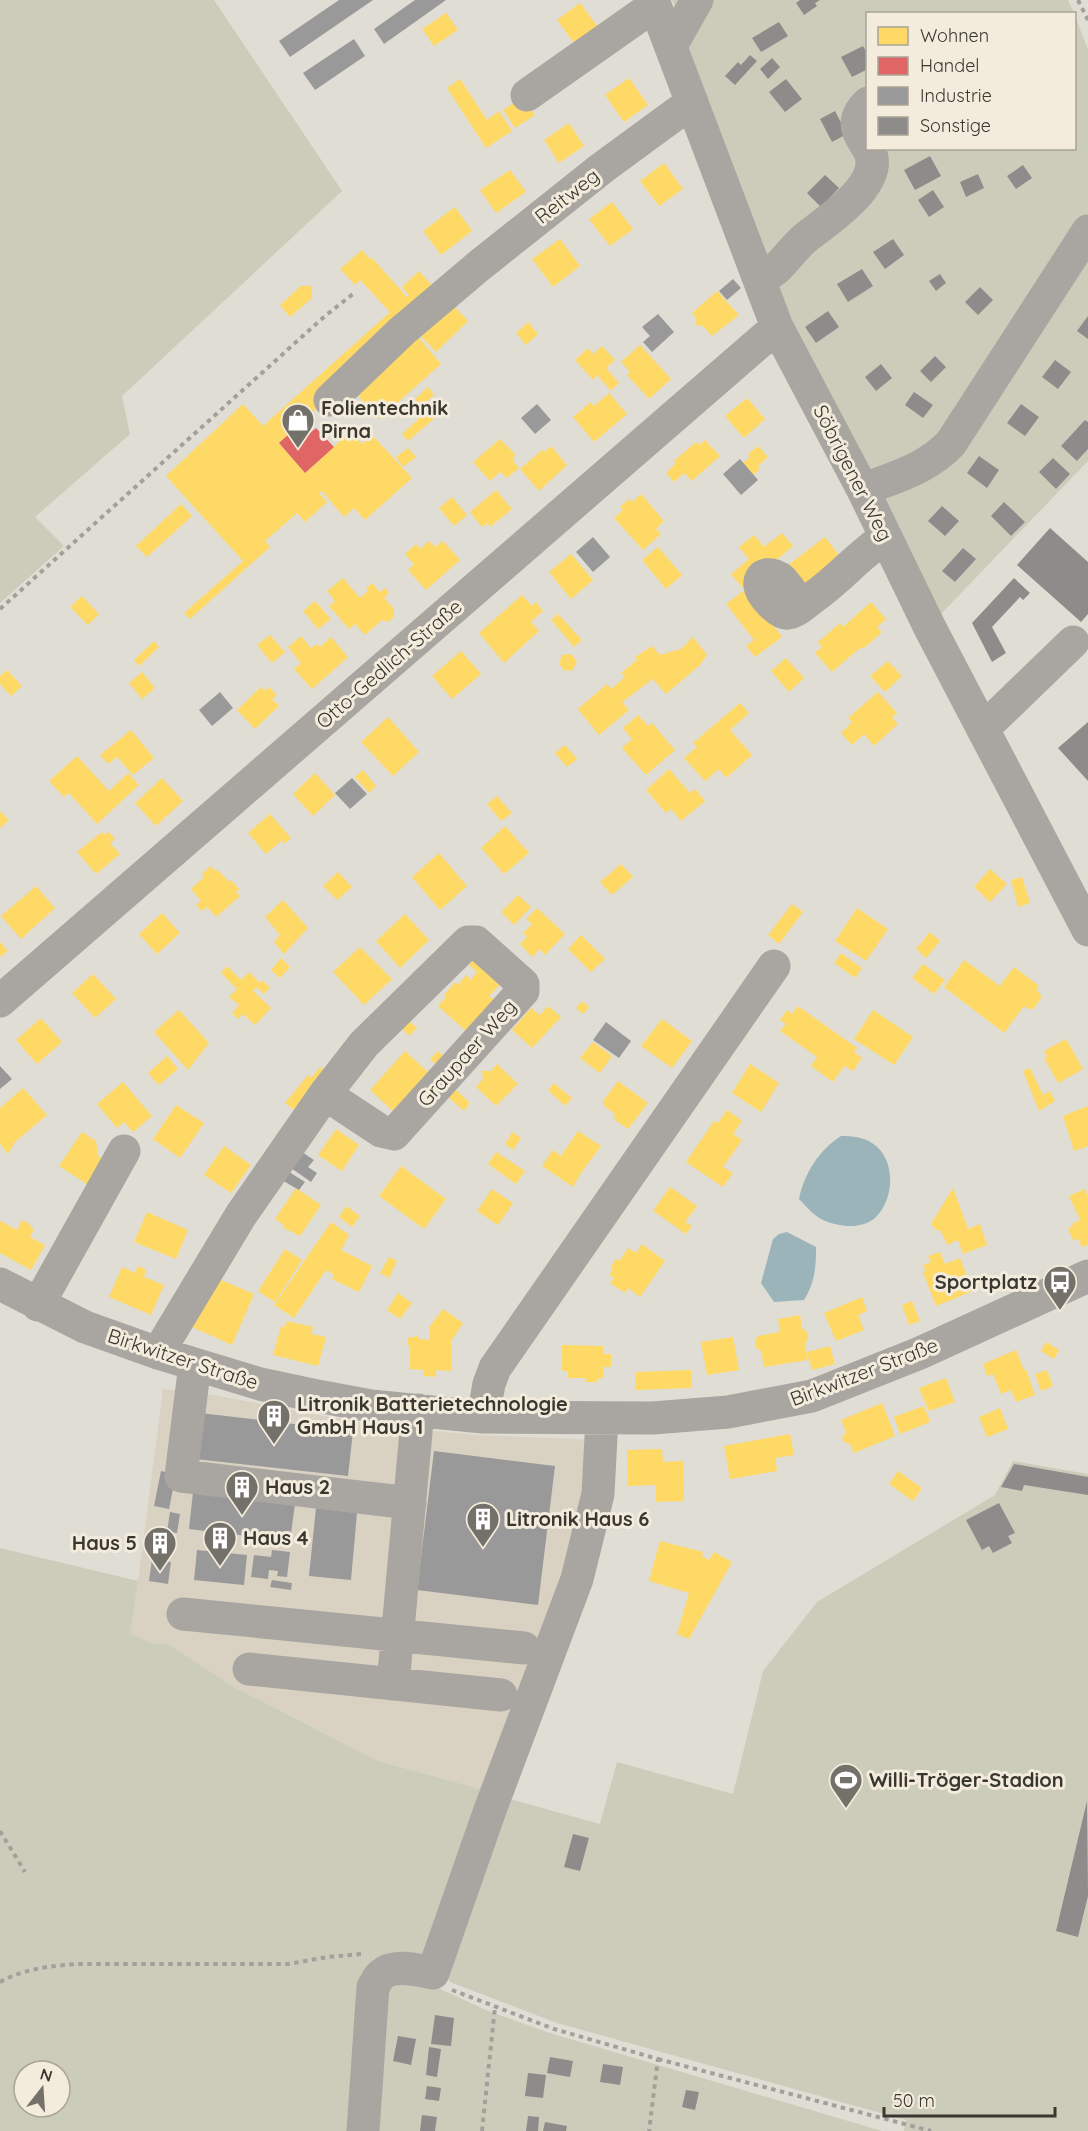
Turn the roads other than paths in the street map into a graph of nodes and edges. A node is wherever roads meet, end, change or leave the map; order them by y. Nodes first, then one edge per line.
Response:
1 (697, 0) edge
2 (654, 3) edge
3 (671, 46) junction
4 (527, 95) dead end
5 (692, 102) junction
6 (866, 104) edge
7 (866, 145) edge
8 (869, 150) edge
9 (1086, 240) edge
10 (760, 280) junction
11 (777, 327) junction
12 (330, 400) dead end
13 (863, 490) junction
14 (886, 537) junction
15 (802, 606) dead end
16 (1073, 642) dead end
17 (983, 729) junction
18 (1088, 930) edge
19 (774, 966) dead end
20 (0, 1001) edge
21 (325, 1094) junction
22 (124, 1151) dead end
23 (1088, 1276) edge
24 (0, 1284) edge
25 (38, 1305) junction
26 (158, 1353) junction
27 (195, 1364) junction
28 (418, 1410) junction
29 (483, 1417) junction
30 (602, 1418) junction
31 (388, 1505) junction
32 (183, 1614) dead end
33 (398, 1635) junction
34 (524, 1648) dead end
35 (249, 1669) dead end
36 (393, 1684) junction
37 (501, 1695) dead end
38 (363, 2131) edge

1 - 3 street
2 - 3 street, Söbrigener Weg
2 - 4 street
3 - 5 street, Söbrigener Weg
5 - 10 street, Söbrigener Weg
5 - 12 street, Reitweg
6 - 7 street
8 - 10 street
9 - 13 street
10 - 11 street, Söbrigener Weg
11 - 13 street, Söbrigener Weg
11 - 20 street, Otto-Gedlich-Straße
13 - 14 street, Söbrigener Weg
14 - 15 street
14 - 17 street, Söbrigener Weg
16 - 17 street
17 - 18 street, Söbrigener Weg
19 - 29 street
21 - 21 street, Graupaer Weg
21 - 26 street, Graupaer Weg
22 - 25 street
23 - 30 street, Birkwitzer Straße
24 - 25 street, Birkwitzer Straße
25 - 26 street, Birkwitzer Straße
26 - 27 street, Birkwitzer Straße
27 - 28 street, Birkwitzer Straße
27 - 31 street
28 - 29 street, Birkwitzer Straße
28 - 31 street
29 - 30 street, Birkwitzer Straße
30 - 38 street
31 - 33 street
32 - 33 street
33 - 34 street
33 - 36 street
35 - 36 street
36 - 37 street

